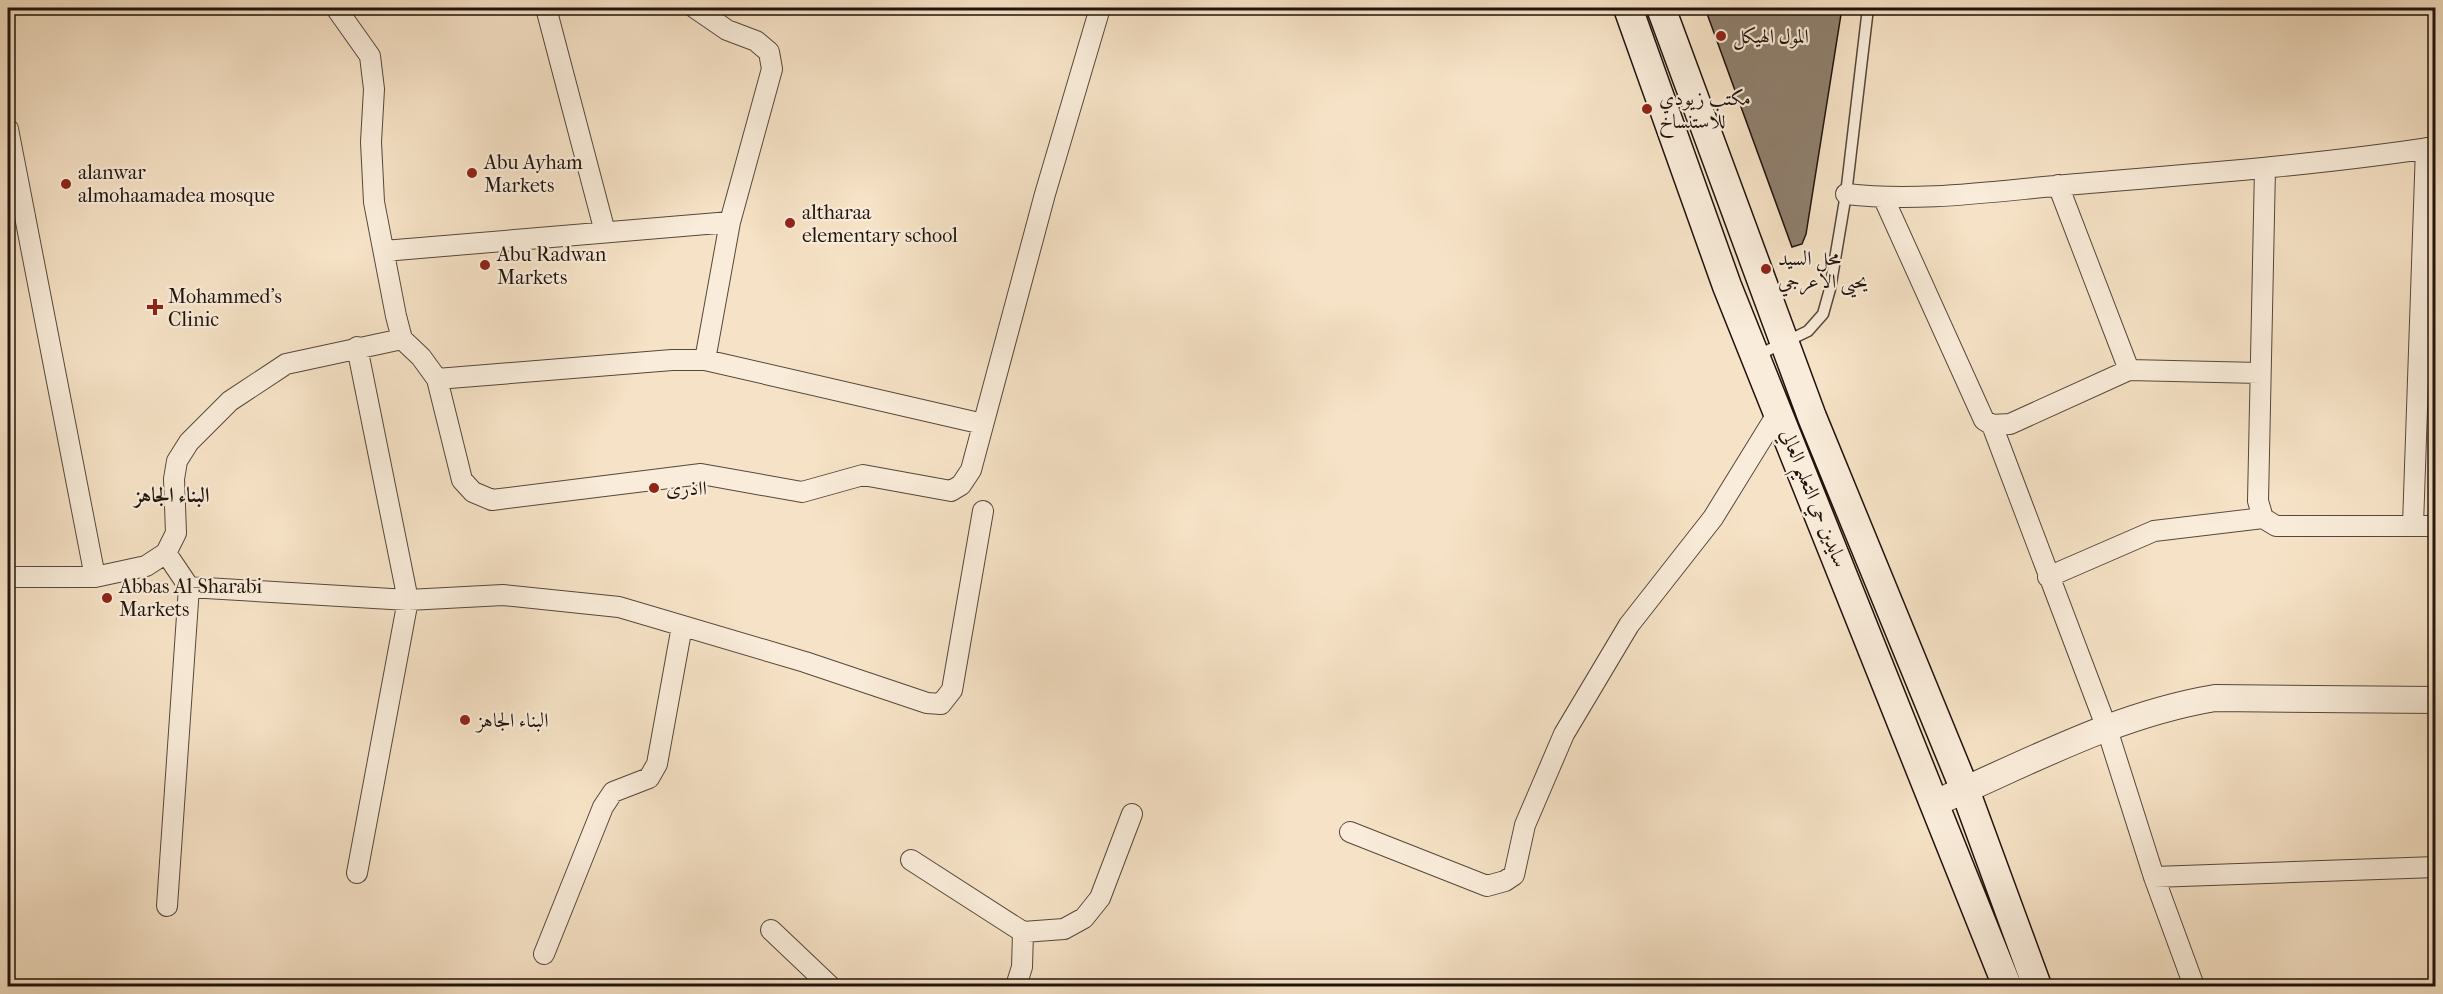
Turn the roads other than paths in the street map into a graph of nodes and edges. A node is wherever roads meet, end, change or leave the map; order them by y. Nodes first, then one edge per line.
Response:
1 (336, 8) edge
2 (546, 8) edge
3 (695, 8) edge
4 (1100, 8) edge
5 (1628, 8) edge
6 (1661, 8) edge
7 (1868, 8) edge
8 (8, 129) edge
9 (2431, 148) edge
10 (2265, 168) junction
11 (2058, 185) junction
12 (1846, 194) junction
13 (1884, 198) junction
14 (730, 222) junction
15 (606, 232) junction
16 (384, 251) junction
17 (402, 339) junction
18 (1784, 343) junction
19 (357, 347) junction
20 (1756, 356) junction
21 (705, 360) junction
22 (2129, 370) junction
23 (2260, 373) junction
24 (437, 379) junction
25 (1779, 411) junction
26 (983, 424) junction
27 (1992, 425) junction
28 (983, 510) dead end
29 (2263, 518) junction
30 (2413, 525) junction
31 (2436, 526) edge
32 (166, 553) junction
33 (8, 577) edge
34 (95, 577) junction
35 (2048, 577) junction
36 (189, 586) junction
37 (408, 600) junction
38 (682, 626) junction
39 (2436, 700) edge
40 (2106, 726) junction
41 (1965, 790) junction
42 (1935, 803) junction
43 (1132, 814) dead end
44 (1350, 832) dead end
45 (911, 860) dead end
46 (2436, 867) edge
47 (357, 873) dead end
48 (2154, 877) junction
49 (167, 906) dead end
50 (771, 930) dead end
51 (1023, 932) junction
52 (544, 954) dead end
53 (830, 987) edge
54 (1016, 987) edge
55 (2007, 987) edge
56 (2037, 987) edge
57 (2194, 987) edge

1 - 16 street
2 - 15 street
3 - 14 street
4 - 26 street
5 - 20 main road, سايدين حي التعليم العالي
6 - 18 main road, سايدين حي التعليم العالي
7 - 12 lane
8 - 34 street
9 - 10 street
9 - 30 street
10 - 11 street
10 - 23 street
11 - 13 street
11 - 22 street
12 - 13 street
12 - 18 lane
13 - 27 street
14 - 15 street
14 - 21 street
15 - 16 street
16 - 17 street
17 - 19 street
17 - 24 street
18 - 20 lane
18 - 41 main road, سايدين حي التعليم العالي
19 - 32 street
19 - 37 street
20 - 25 main road, سايدين حي التعليم العالي
21 - 24 street
21 - 26 street
22 - 23 street
22 - 27 street
23 - 29 street
24 - 26 street
25 - 42 main road, سايدين حي التعليم العالي
25 - 44 street
27 - 35 street
28 - 38 street
29 - 30 street
29 - 35 street
30 - 31 street
32 - 34 street
32 - 36 street
33 - 34 street
35 - 40 street
36 - 37 street
36 - 49 street
37 - 38 street
37 - 47 street
38 - 52 street
39 - 40 street
40 - 41 street
40 - 48 street
41 - 42 street
41 - 56 main road, سايدين حي التعليم العالي
42 - 55 main road, سايدين حي التعليم العالي
43 - 51 street
45 - 51 street
46 - 48 street
48 - 57 street
50 - 53 street
51 - 54 street

